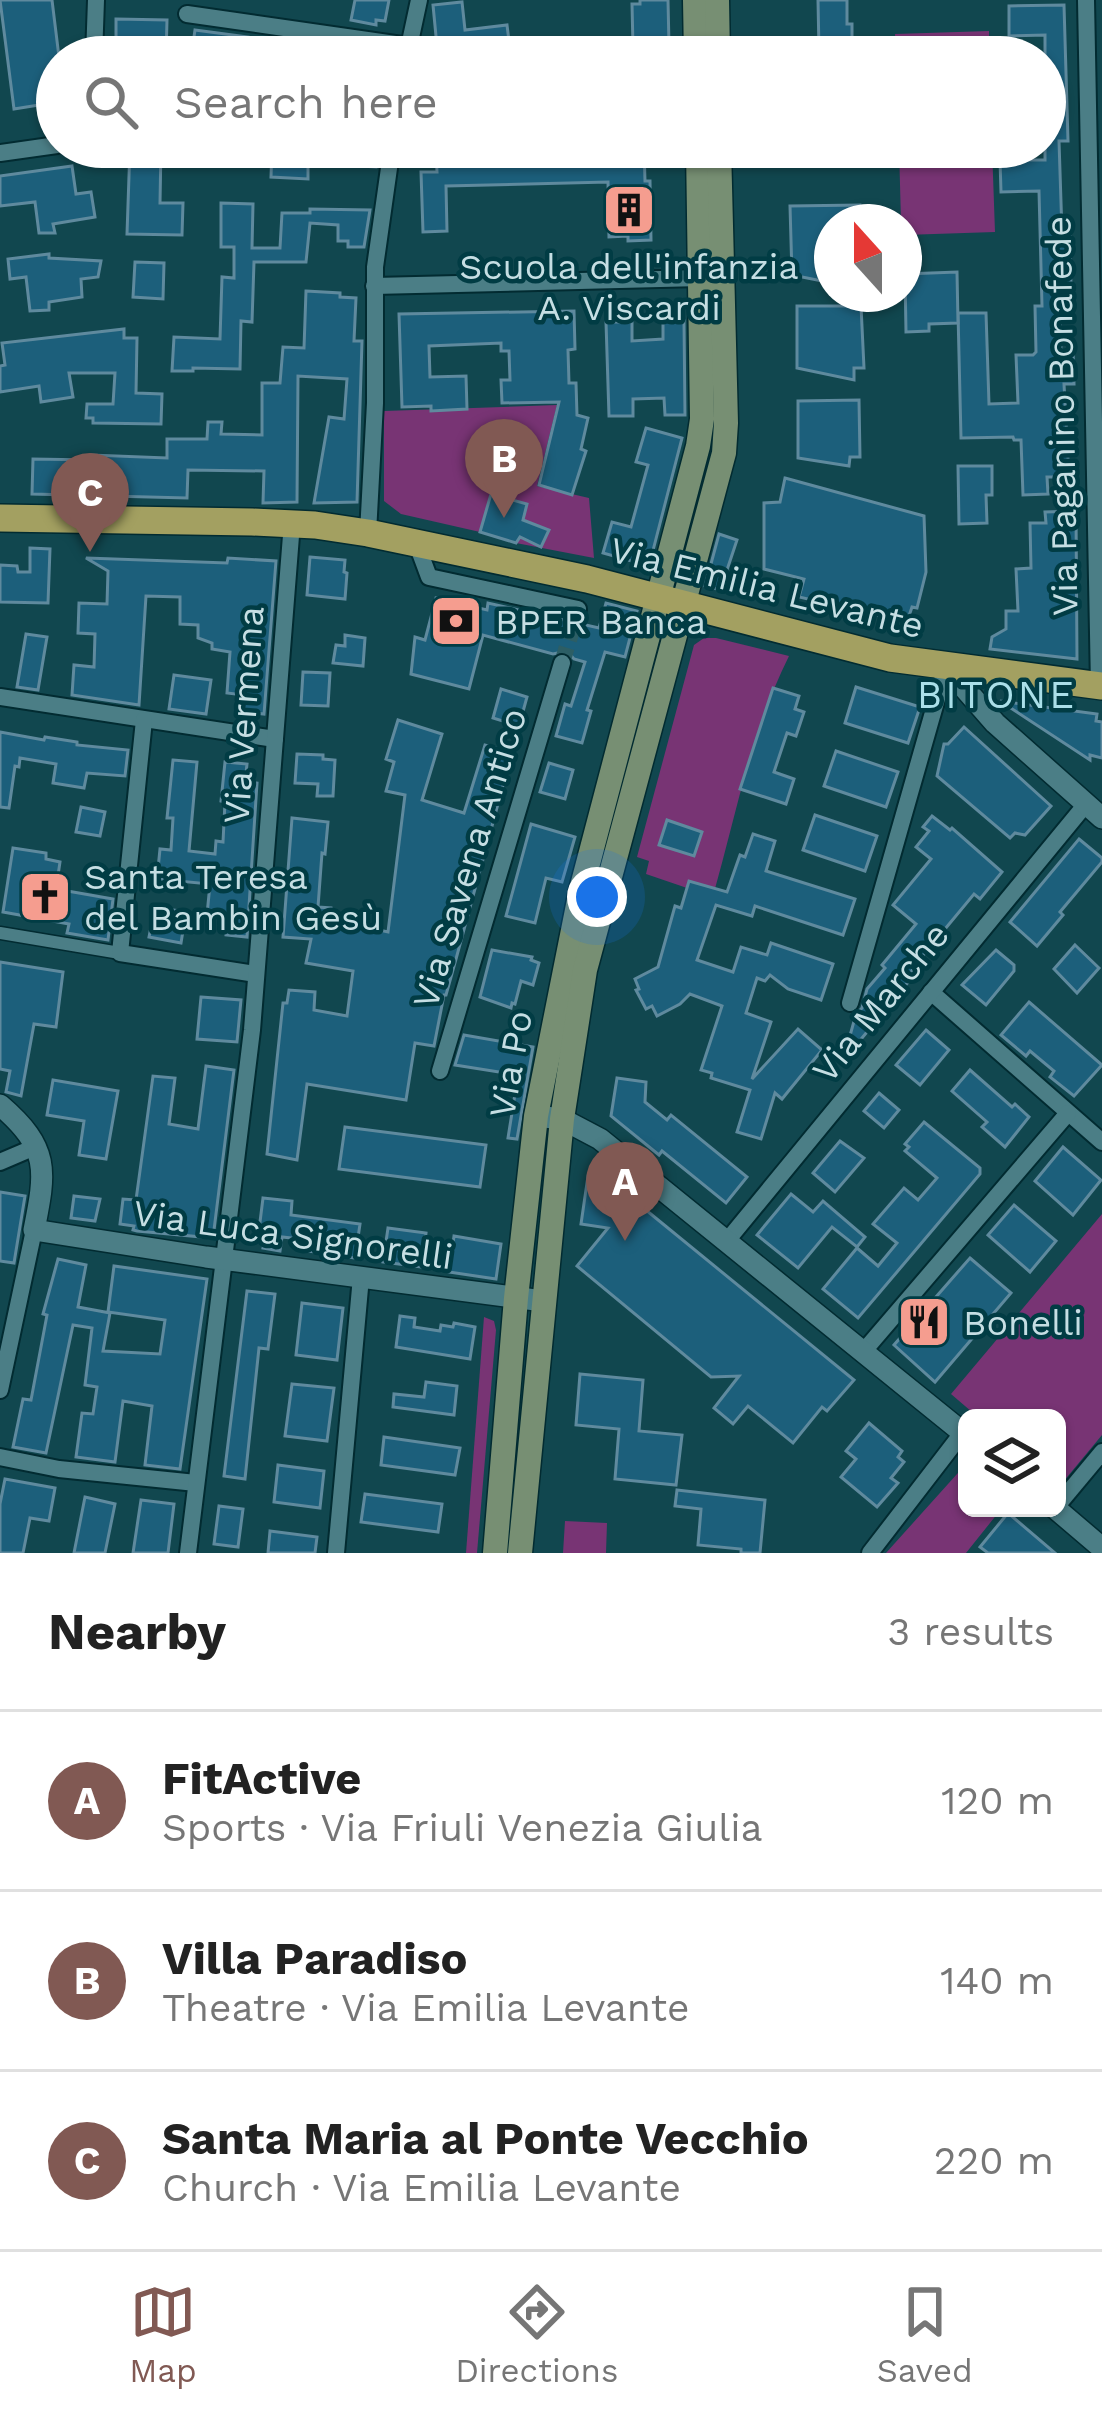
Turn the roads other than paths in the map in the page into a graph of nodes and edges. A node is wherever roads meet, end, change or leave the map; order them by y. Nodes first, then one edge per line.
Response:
1 (96, 0) edge
2 (419, 0) edge
3 (695, 0) edge
4 (717, 0) edge
5 (1087, 0) edge
6 (187, 14) dead end
7 (95, 36) edge
8 (315, 36) edge
9 (411, 36) edge
10 (696, 36) edge
11 (718, 36) edge
12 (36, 148) edge
13 (0, 153) edge
14 (389, 168) edge
15 (698, 168) edge
16 (720, 168) edge
17 (701, 278) junction
18 (374, 286) junction
19 (0, 518) edge
20 (292, 523) junction
21 (368, 533) junction
22 (416, 542) junction
23 (587, 579) junction
24 (671, 601) junction
25 (562, 663) tunnel mouth
26 (946, 667) junction
27 (1100, 686) edge
28 (0, 697) edge
29 (144, 720) junction
30 (275, 739) junction
31 (1094, 811) edge
32 (0, 933) edge
33 (120, 953) junction
34 (256, 974) junction
35 (931, 992) junction
36 (850, 1003) dead end
37 (440, 1071) dead end
38 (0, 1105) edge
39 (1069, 1113) junction
40 (549, 1117) junction
41 (1102, 1142) edge
42 (35, 1147) junction
43 (0, 1162) edge
44 (34, 1230) junction
45 (726, 1242) junction
46 (224, 1259) junction
47 (361, 1277) junction
48 (516, 1298) junction
49 (543, 1301) junction
50 (863, 1352) junction
51 (0, 1390) edge
52 (958, 1428) edge
53 (958, 1443) edge
54 (1102, 1452) edge
55 (0, 1457) edge
56 (196, 1484) junction
57 (1066, 1495) edge
58 (1066, 1516) edge
59 (1102, 1548) edge
60 (188, 1553) edge
61 (336, 1553) edge
62 (495, 1553) edge
63 (520, 1553) edge
64 (870, 1553) edge

1 - 7 street
2 - 9 street
3 - 10 main road
4 - 11 main road
5 - 27 street, Via Paganino Bonafede
6 - 8 street
12 - 13 street
14 - 18 street
15 - 17 main road
16 - 24 main road
17 - 18 street
17 - 24 main road
18 - 21 street
19 - 20 main road, Via Emilia Levante
20 - 21 main road, Via Emilia Levante
20 - 30 street, Via Vermena
21 - 22 main road, Via Emilia Levante
22 - 23 main road, Via Emilia Levante
22 - 23 street, Via Emilia Levante
23 - 24 main road, Via Emilia Levante
24 - 26 main road, Via Emilia Levante
24 - 40 main road, Via Po
25 - 37 street, Via Savena Antico
26 - 27 main road, Via Emilia Levante
26 - 31 street
26 - 36 street
28 - 29 street
29 - 30 street
29 - 33 street
30 - 34 street, Via Vermena
31 - 35 street, Via Marche
32 - 33 street
33 - 34 street
34 - 46 street, Via Vermena
35 - 39 street
35 - 45 street, Via Marche
38 - 42 street
39 - 41 street
39 - 50 street
40 - 45 street
40 - 48 main road, Via Po
40 - 49 main road, Via Po
42 - 43 street
42 - 44 street
44 - 46 street, Via Luca Signorelli
44 - 51 street
45 - 50 street
46 - 47 street, Via Luca Signorelli
46 - 56 street, Via Vermena
47 - 48 street, Via Luca Signorelli
47 - 61 street
48 - 49 street, Via Luca Signorelli
48 - 62 main road, Via Po
49 - 63 main road, Via Po
50 - 52 street
53 - 64 street
54 - 57 street
55 - 56 street
56 - 60 street, Via Vermena
58 - 59 street

